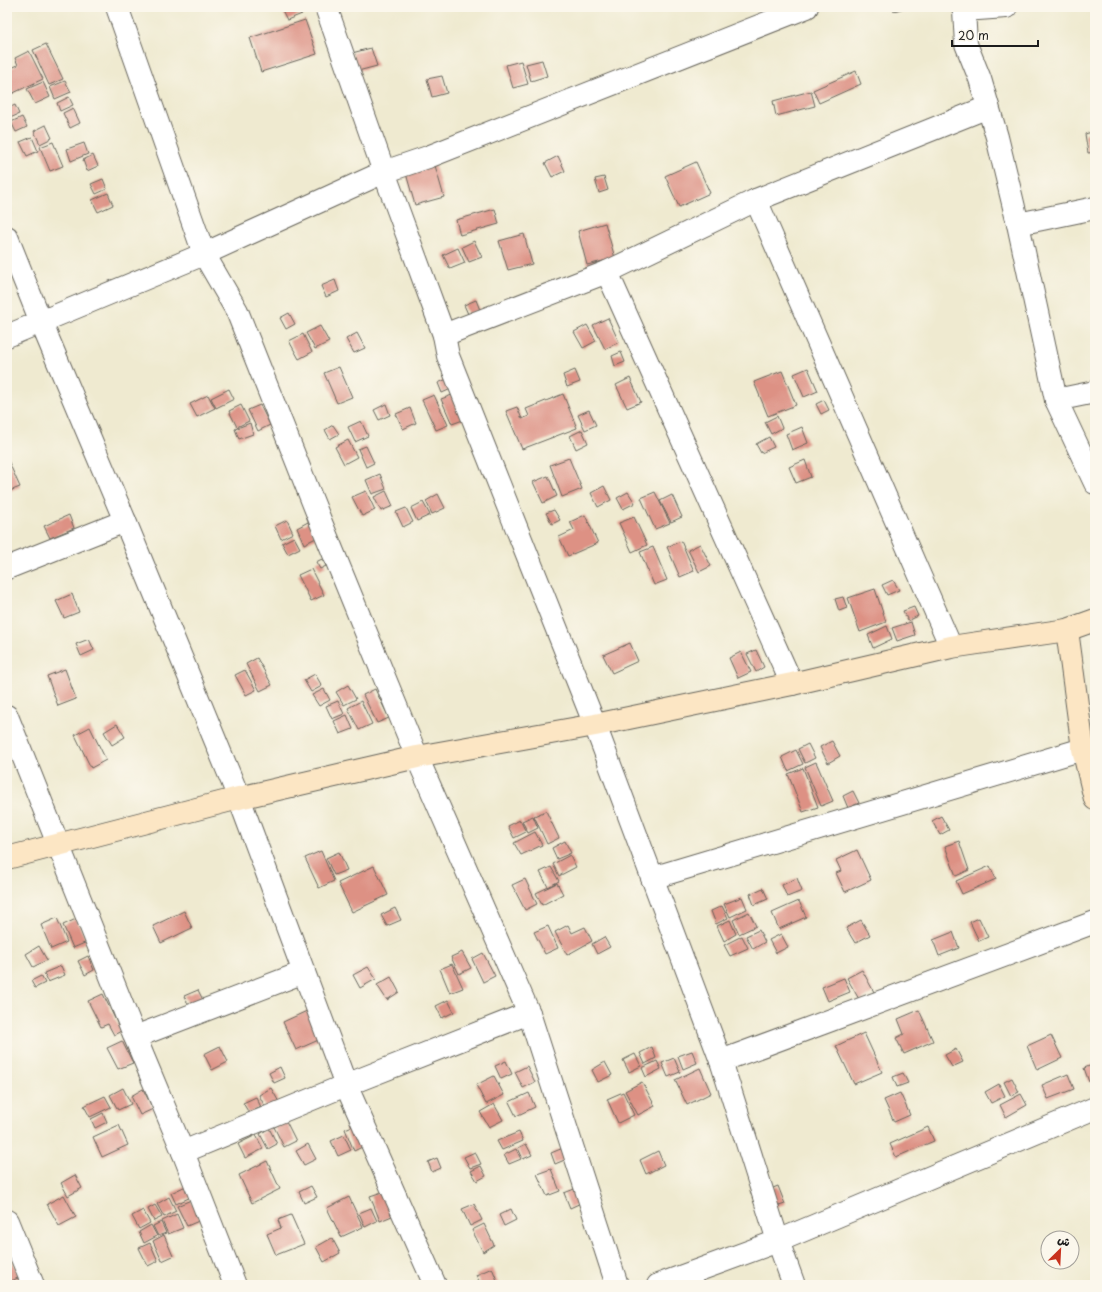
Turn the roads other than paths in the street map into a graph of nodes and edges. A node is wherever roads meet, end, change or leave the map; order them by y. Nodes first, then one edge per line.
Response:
1 (117, 7) edge
2 (326, 7) edge
3 (807, 7) edge
4 (1006, 7) edge
5 (963, 8) edge
6 (988, 107) junction
7 (384, 172) junction
8 (756, 200) junction
9 (1095, 208) edge
10 (1018, 224) junction
11 (7, 237) edge
12 (204, 254) junction
13 (606, 272) junction
14 (41, 322) junction
15 (444, 335) junction
16 (7, 336) edge
17 (1095, 392) edge
18 (1056, 400) junction
19 (1095, 483) edge
20 (125, 521) junction
21 (7, 568) edge
22 (1095, 620) edge
23 (1067, 630) junction
24 (951, 647) junction
25 (792, 684) junction
26 (7, 716) edge
27 (595, 726) junction
28 (1084, 749) junction
29 (417, 757) junction
30 (239, 798) junction
31 (1095, 799) edge
32 (59, 845) junction
33 (7, 858) edge
34 (652, 878) junction
35 (1095, 922) edge
36 (304, 972) junction
37 (529, 1013) junction
38 (136, 1037) junction
39 (722, 1061) junction
40 (346, 1084) junction
41 (1095, 1108) edge
42 (183, 1152) junction
43 (7, 1221) edge
44 (778, 1242) junction
45 (33, 1285) edge
46 (235, 1285) edge
47 (435, 1285) edge
48 (617, 1285) edge
49 (658, 1285) edge
50 (794, 1285) edge

1 - 12 street
2 - 7 street
3 - 7 street
4 - 5 street
5 - 6 street
6 - 8 street
6 - 10 street
7 - 12 street
7 - 15 street
8 - 13 street
8 - 24 street
9 - 10 street
10 - 18 street
11 - 14 street
12 - 14 street
12 - 29 street
13 - 15 street
13 - 25 street
14 - 16 street
14 - 20 street
15 - 27 street
17 - 18 street
18 - 19 street
20 - 21 street
20 - 30 street
22 - 23 street
23 - 24 street
23 - 28 street
24 - 25 street
25 - 27 street
26 - 32 street
27 - 29 street
27 - 34 street
28 - 31 street
28 - 34 street
29 - 30 street
29 - 37 street
30 - 32 street
30 - 36 street
32 - 33 street
32 - 38 street
34 - 39 street
35 - 39 street
36 - 38 street
36 - 40 street
37 - 40 street
37 - 48 street
38 - 42 street
39 - 44 street
40 - 42 street
40 - 47 street
41 - 44 street
42 - 46 street
43 - 45 street
44 - 49 street
44 - 50 street

